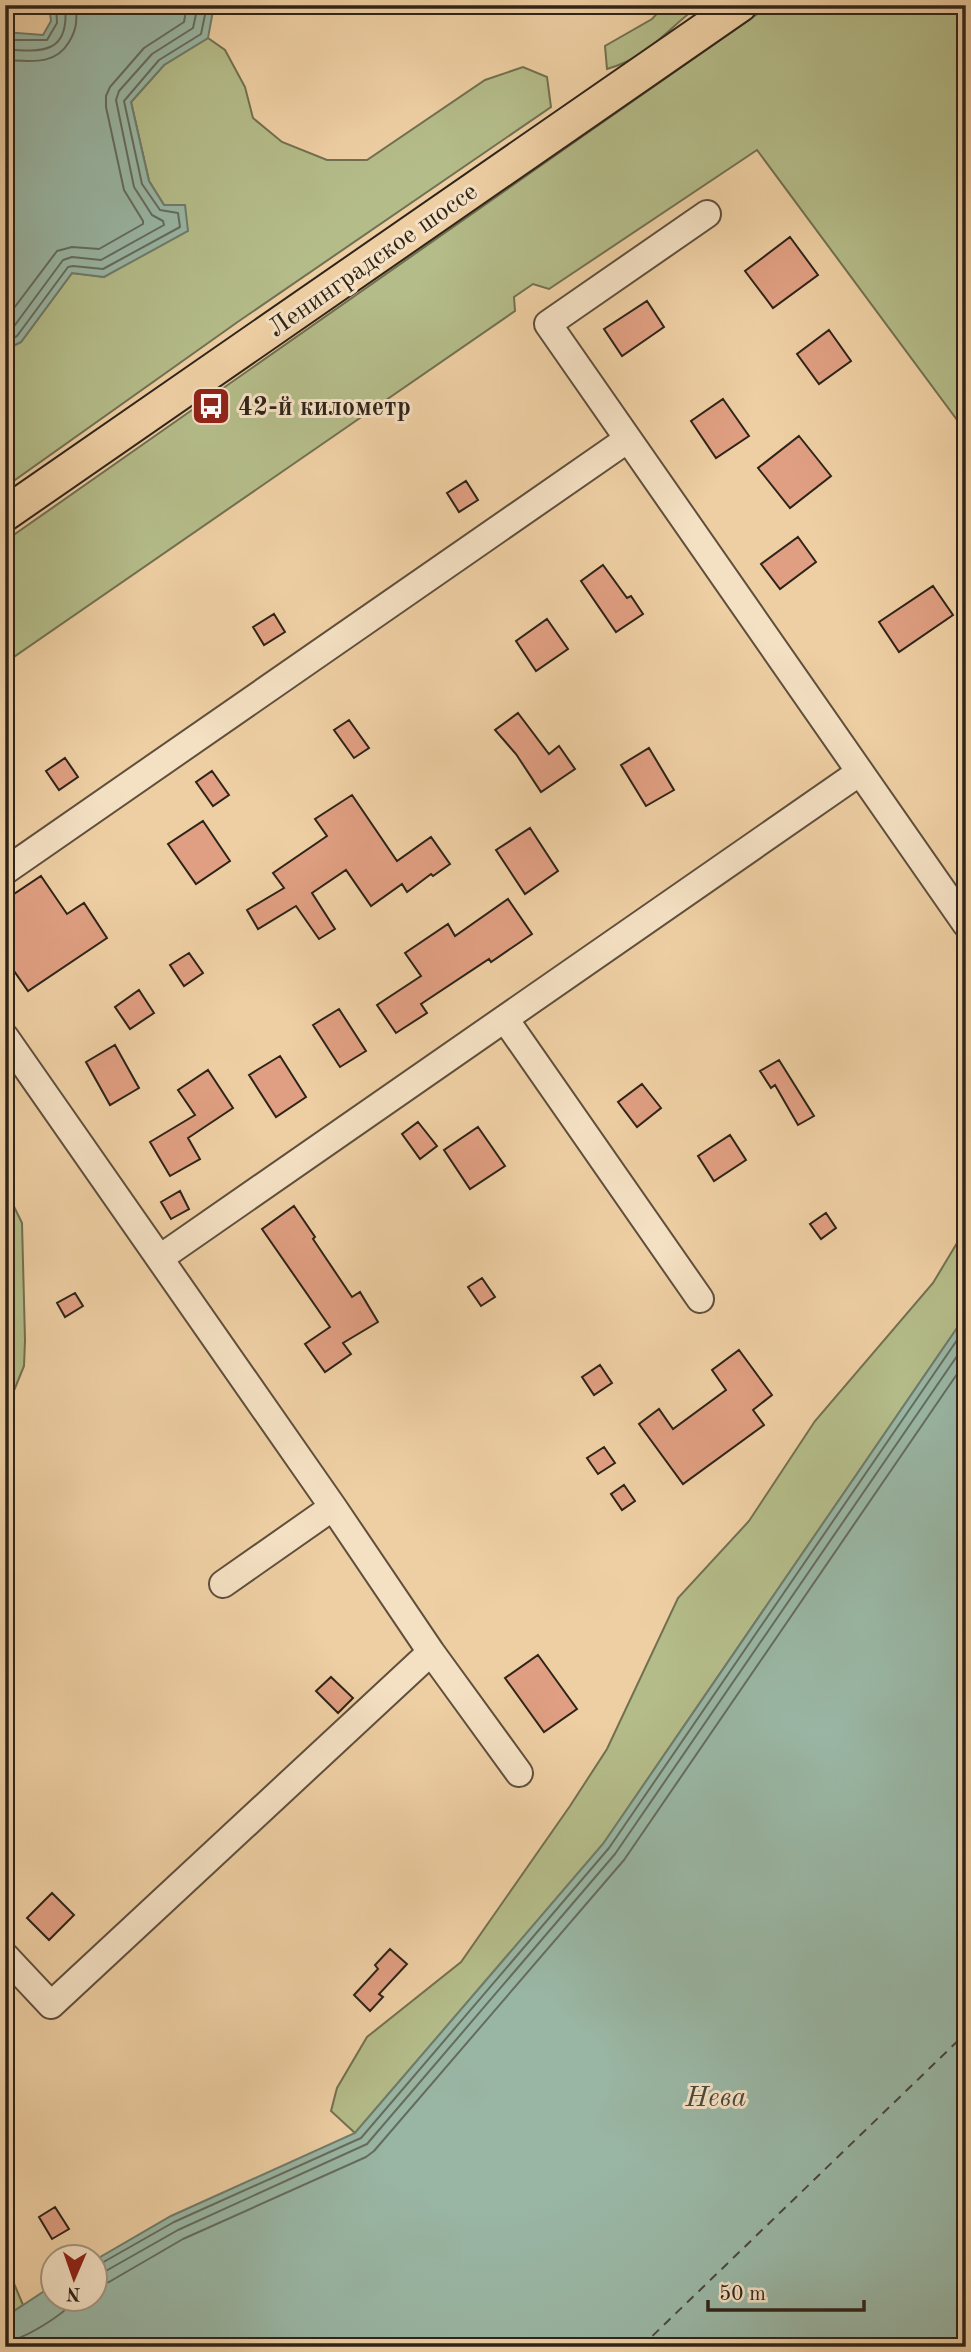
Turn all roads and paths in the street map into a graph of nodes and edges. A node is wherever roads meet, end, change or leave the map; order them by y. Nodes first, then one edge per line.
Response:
1 (740, 5) edge
2 (707, 214) dead end
3 (628, 439) junction
4 (5, 514) edge
5 (860, 772) junction
6 (5, 872) edge
7 (966, 924) edge
8 (505, 1019) junction
9 (5, 1037) edge
10 (160, 1258) junction
11 (700, 1299) dead end
12 (333, 1507) junction
13 (223, 1584) dead end
14 (431, 1651) junction
15 (519, 1773) dead end
16 (5, 1956) edge

1 - 4 main road, Ленинградское шоссе
2 - 3 lane
3 - 5 lane
3 - 6 lane
5 - 7 lane
5 - 8 lane
8 - 10 lane
8 - 11 lane
9 - 10 lane
10 - 12 lane
12 - 13 lane
12 - 14 lane
14 - 15 lane
14 - 16 lane

